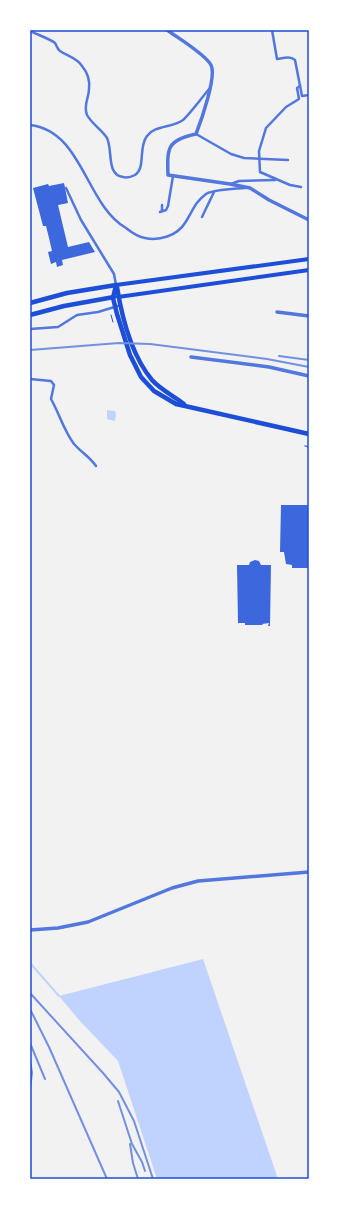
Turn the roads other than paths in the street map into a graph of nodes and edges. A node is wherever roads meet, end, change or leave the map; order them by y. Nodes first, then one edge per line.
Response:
1 (168, 30) edge
2 (272, 30) edge
3 (30, 31) edge
4 (300, 86) junction
5 (210, 87) junction
6 (309, 95) edge
7 (30, 125) edge
8 (196, 134) junction
9 (258, 159) junction
10 (288, 160) dead end
11 (173, 176) junction
12 (278, 180) junction
13 (230, 184) junction
14 (301, 187) dead end
15 (66, 188) dead end
16 (246, 188) junction
17 (214, 192) junction
18 (162, 205) dead end
19 (202, 217) dead end
20 (309, 220) edge
21 (309, 258) edge
22 (309, 270) edge
23 (116, 285) junction
24 (118, 297) junction
25 (113, 298) junction
26 (30, 303) edge
27 (121, 305) junction
28 (115, 307) junction
29 (277, 312) dead end
30 (30, 315) edge
31 (309, 316) edge
32 (30, 329) edge
33 (191, 357) dead end
34 (309, 376) edge
35 (30, 379) edge
36 (185, 406) junction
37 (309, 434) edge
38 (305, 446) dead end
39 (309, 447) edge
40 (96, 466) dead end
41 (309, 872) edge
42 (30, 930) edge

1 - 5 street
2 - 4 street
3 - 5 street
4 - 6 street
4 - 9 street
5 - 8 street
7 - 17 street
8 - 9 street
8 - 11 street
9 - 10 street
9 - 12 street
11 - 13 street
11 - 18 street
12 - 13 street
12 - 14 street
13 - 16 street
15 - 23 street
16 - 17 street
16 - 20 street
17 - 19 street
21 - 23 main road
22 - 24 main road
23 - 24 highway
23 - 25 highway
23 - 26 highway
24 - 25 highway
24 - 27 highway
25 - 28 highway
25 - 30 highway
27 - 28 street
27 - 36 highway
28 - 32 street
28 - 36 highway
29 - 31 street
33 - 34 street
35 - 40 street
36 - 37 highway
38 - 39 lane
41 - 42 street

